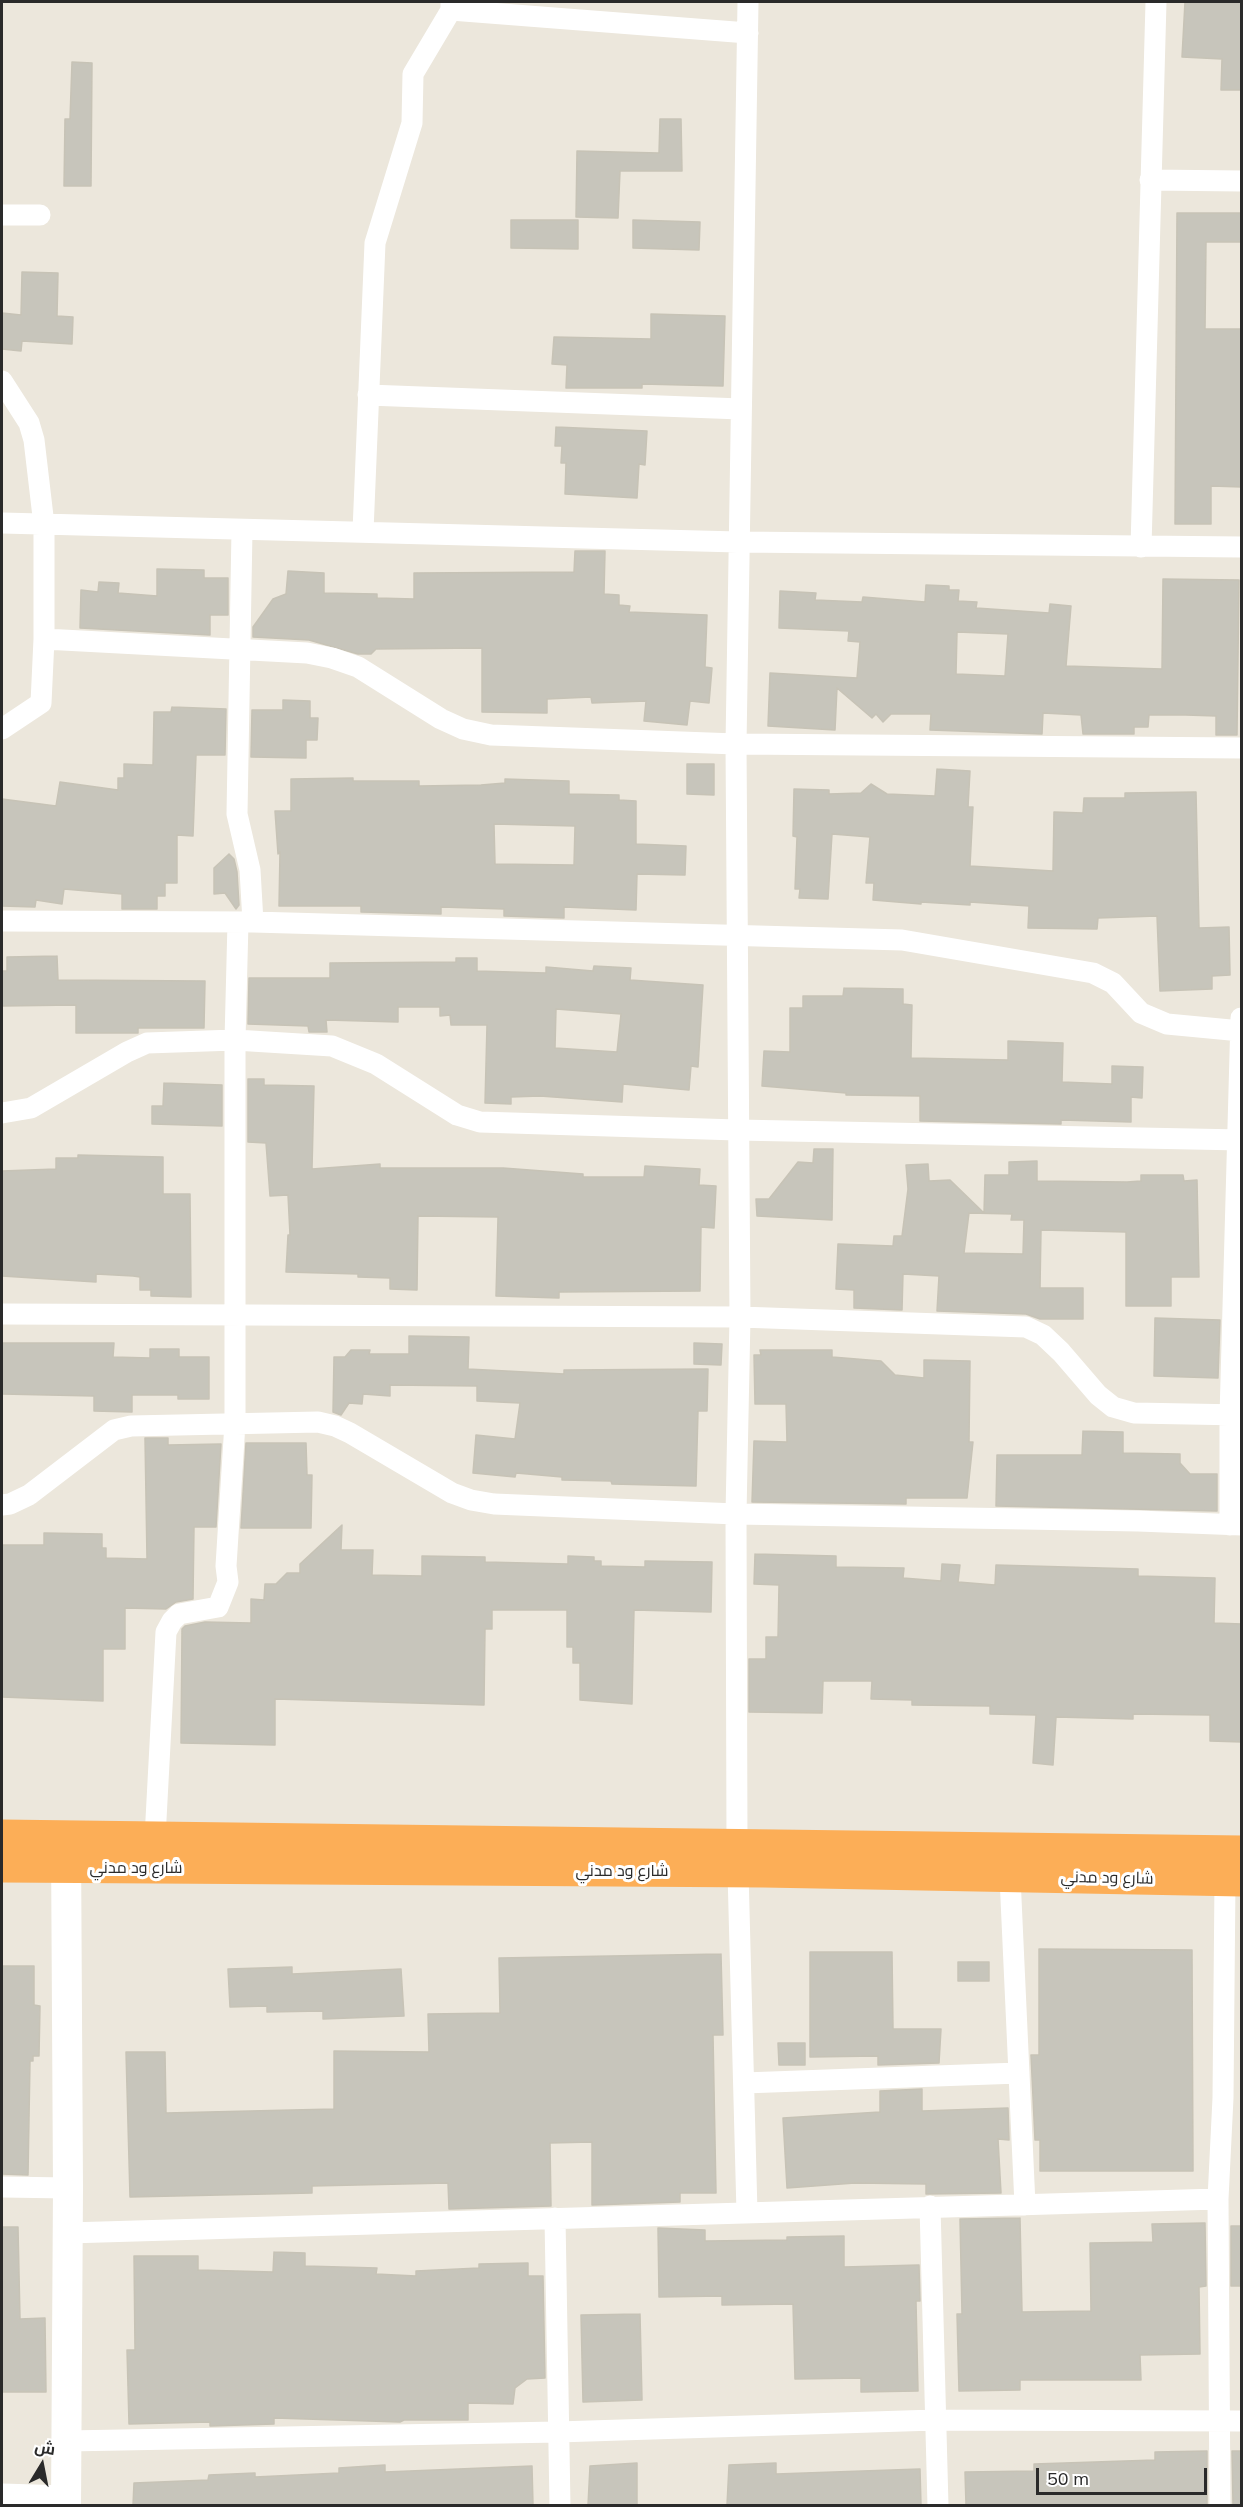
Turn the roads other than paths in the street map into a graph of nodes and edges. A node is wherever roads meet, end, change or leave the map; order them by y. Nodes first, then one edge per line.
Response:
1 (748, 2) edge
2 (1156, 2) edge
3 (451, 6) edge
4 (748, 33) junction
5 (1150, 180) junction
6 (1242, 181) edge
7 (2, 215) edge
8 (40, 215) dead end
9 (2, 381) edge
10 (368, 395) junction
11 (741, 410) junction
12 (2, 523) edge
13 (44, 525) junction
14 (242, 530) junction
15 (363, 531) junction
16 (738, 543) junction
17 (1141, 547) junction
18 (1242, 547) edge
19 (44, 639) junction
20 (238, 650) junction
21 (2, 729) edge
22 (736, 744) junction
23 (1242, 748) edge
24 (2, 921) edge
25 (246, 922) junction
26 (735, 934) junction
27 (1242, 1017) edge
28 (1241, 1031) edge
29 (235, 1040) junction
30 (2, 1113) edge
31 (737, 1130) junction
32 (1240, 1140) edge
33 (2, 1314) edge
34 (233, 1314) junction
35 (740, 1317) junction
36 (1236, 1416) edge
37 (235, 1423) junction
38 (2, 1505) edge
39 (736, 1514) junction
40 (1236, 1525) edge
41 (2, 1836) edge
42 (155, 1838) junction
43 (66, 1852) junction
44 (1242, 1852) edge
45 (738, 1858) junction
46 (2, 1866) edge
47 (1010, 1876) junction
48 (1233, 1880) edge
49 (1019, 2073) junction
50 (744, 2083) junction
51 (1232, 2098) edge
52 (2, 2187) edge
53 (68, 2188) junction
54 (1218, 2199) junction
55 (1025, 2205) junction
56 (930, 2206) junction
57 (747, 2213) junction
58 (555, 2218) junction
59 (68, 2233) junction
60 (935, 2420) junction
61 (1219, 2421) junction
62 (1242, 2421) edge
63 (558, 2432) junction
64 (67, 2441) junction
65 (2, 2494) edge
66 (67, 2501) edge
67 (560, 2505) edge
68 (938, 2505) edge
69 (1220, 2505) edge

1 - 4 street
2 - 5 street
3 - 4 street
3 - 10 street
4 - 11 street
5 - 6 street
5 - 17 street
7 - 8 street
9 - 13 street
10 - 11 street
10 - 15 street
11 - 16 street
12 - 13 street
13 - 14 street
13 - 19 street
14 - 15 street
14 - 20 street
15 - 16 street
16 - 17 street
16 - 22 street
17 - 18 street
19 - 20 street
19 - 21 street
20 - 22 street
20 - 25 street
22 - 23 street
22 - 26 street
24 - 25 street
25 - 26 street
25 - 29 street
26 - 28 street
26 - 31 street
27 - 28 street
28 - 32 street
29 - 30 street
29 - 31 street
29 - 34 street
31 - 32 street
31 - 35 street
32 - 36 street
33 - 34 street
34 - 35 street
34 - 37 street
35 - 36 street
35 - 39 street
36 - 40 street
37 - 38 street
37 - 39 street
37 - 42 street
39 - 40 street
39 - 45 street
41 - 43 highway, شارع ود مدني
42 - 43 highway, شارع ود مدني
42 - 45 highway, شارع ود مدني
43 - 45 highway, شارع ود مدني
43 - 46 highway, شارع ود مدني
43 - 53 street
44 - 45 highway, شارع ود مدني
45 - 47 highway, شارع ود مدني
45 - 50 street
47 - 48 highway, شارع ود مدني
47 - 49 street
48 - 51 street
49 - 50 street
49 - 55 street
50 - 57 street
51 - 54 street
52 - 53 street
53 - 59 street
54 - 55 street
54 - 61 street
55 - 56 street
56 - 57 street
56 - 60 street
57 - 58 street
58 - 59 street
58 - 63 street
59 - 64 street
60 - 61 street
60 - 63 street
60 - 68 street
61 - 62 street
61 - 69 street
63 - 64 street
63 - 67 street
64 - 66 street
65 - 66 street

